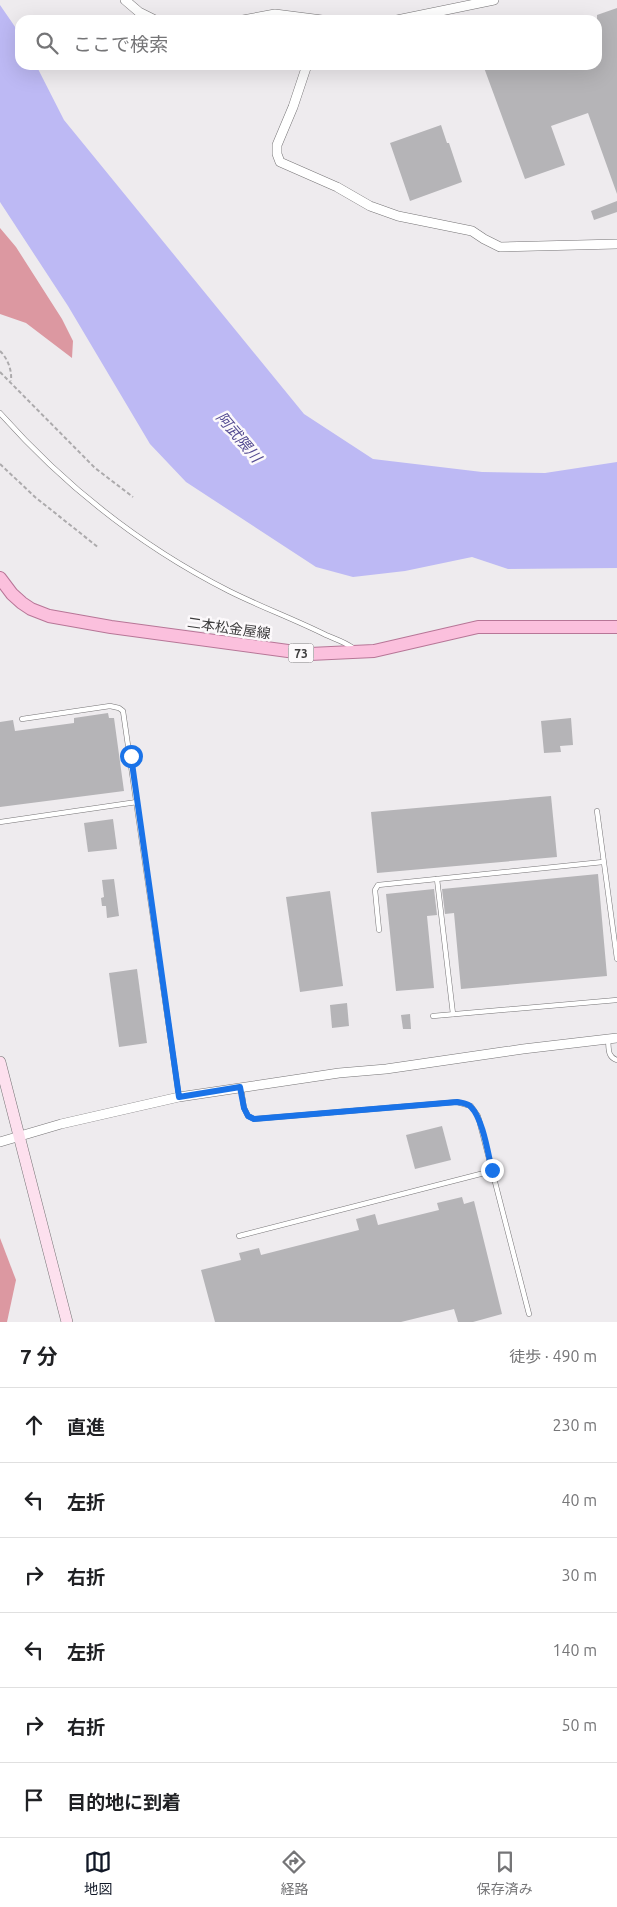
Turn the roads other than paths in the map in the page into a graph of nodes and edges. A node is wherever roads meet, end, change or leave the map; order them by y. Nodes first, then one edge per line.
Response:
1 (125, 0) edge
2 (494, 0) edge
3 (145, 15) edge
4 (269, 15) edge
5 (282, 15) edge
6 (420, 15) edge
7 (305, 70) edge
8 (617, 244) edge
9 (0, 413) edge
10 (0, 578) edge
11 (617, 627) edge
12 (355, 652) junction
13 (22, 719) dead end
14 (138, 802) junction
15 (597, 811) dead end
16 (0, 822) edge
17 (603, 862) junction
18 (436, 879) junction
19 (378, 930) dead end
20 (617, 959) edge
21 (617, 1000) edge
22 (453, 1014) junction
23 (434, 1016) dead end
24 (613, 1039) edge
25 (617, 1060) edge
26 (0, 1062) edge
27 (240, 1087) junction
28 (179, 1097) junction
29 (18, 1137) junction
30 (0, 1142) edge
31 (492, 1170) junction
32 (239, 1236) dead end
33 (529, 1314) dead end
34 (67, 1322) edge

1 - 3 street
2 - 6 street
4 - 5 street
7 - 8 street
9 - 12 lane
10 - 12 main road, 二本松金屋線 / 73
11 - 12 main road, 二本松金屋線 / 73
13 - 14 lane
14 - 16 lane
14 - 28 lane
15 - 17 lane
17 - 18 lane
17 - 20 lane
18 - 19 lane
18 - 22 lane
21 - 22 lane
22 - 23 lane
24 - 25 lane
24 - 27 street
26 - 29 street
27 - 28 street
27 - 31 lane
28 - 29 street
29 - 30 street
29 - 34 street
31 - 32 lane
31 - 33 lane

